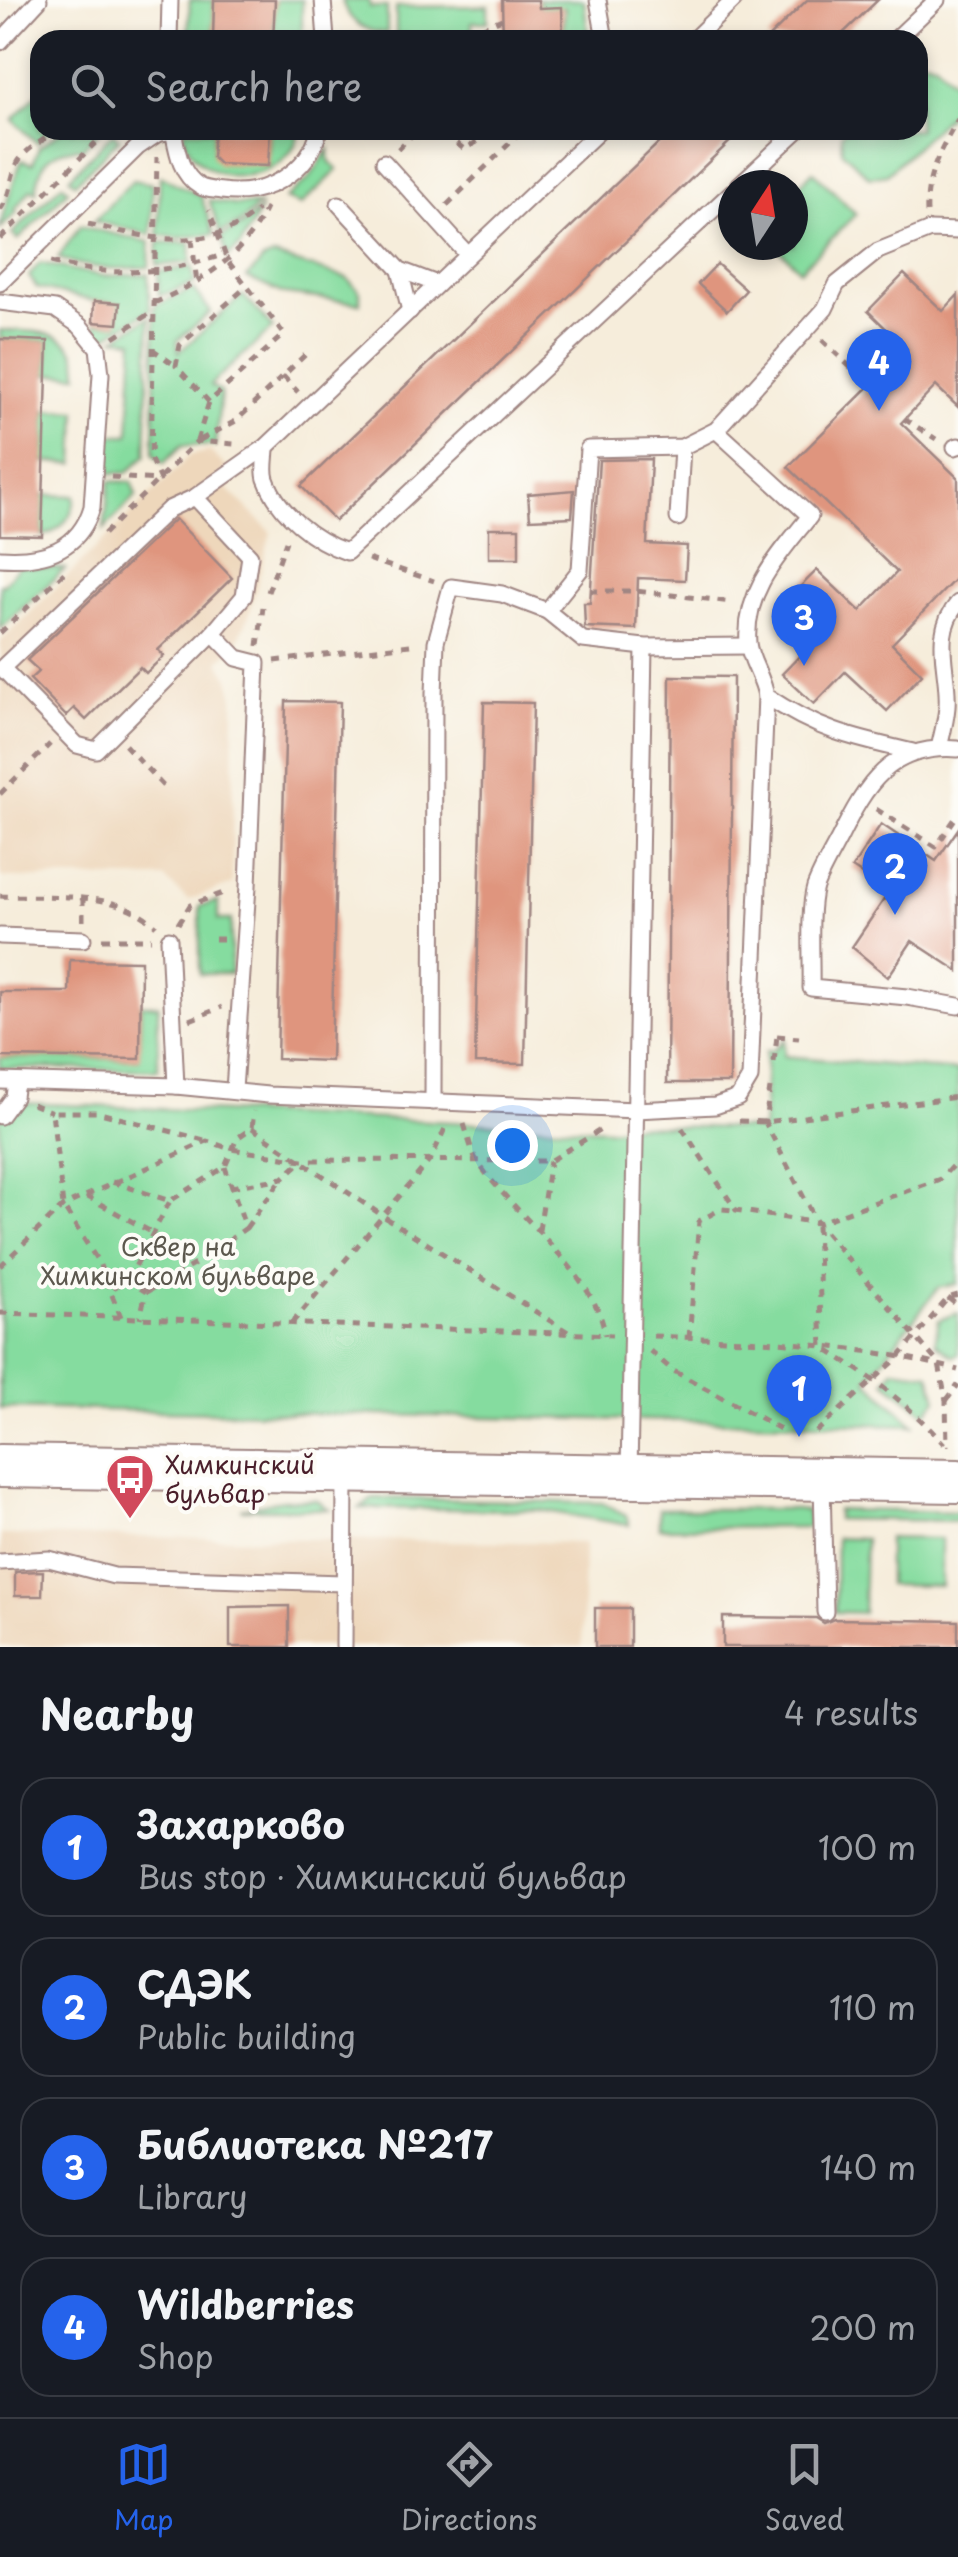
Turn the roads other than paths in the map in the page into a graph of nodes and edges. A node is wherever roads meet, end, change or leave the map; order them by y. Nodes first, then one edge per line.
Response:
1 (39, 0) edge
2 (170, 0) edge
3 (323, 0) edge
4 (598, 0) edge
5 (734, 0) edge
6 (938, 0) edge
7 (169, 30) edge
8 (325, 30) edge
9 (603, 30) edge
10 (703, 30) edge
11 (905, 30) edge
12 (0, 42) edge
13 (152, 140) edge
14 (171, 140) edge
15 (315, 140) edge
16 (589, 140) edge
17 (787, 140) edge
18 (384, 162) dead end
19 (756, 170) edge
20 (339, 204) dead end
21 (718, 205) edge
22 (958, 231) edge
23 (468, 255) junction
24 (400, 270) junction
25 (0, 283) edge
26 (437, 284) junction
27 (0, 302) edge
28 (410, 310) junction
29 (716, 430) junction
30 (682, 446) junction
31 (266, 447) junction
32 (196, 497) junction
33 (678, 518) dead end
34 (0, 558) edge
35 (958, 604) edge
36 (547, 611) junction
37 (213, 633) junction
38 (748, 646) junction
39 (644, 647) junction
40 (766, 696) junction
41 (939, 748) junction
42 (958, 750) edge
43 (914, 752) junction
44 (83, 932) road end
45 (0, 936) edge
46 (169, 939) road end
47 (958, 1006) edge
48 (8, 1082) edge
49 (176, 1086) junction
50 (234, 1090) junction
51 (433, 1102) junction
52 (632, 1110) junction
53 (0, 1116) edge
54 (0, 1466) edge
55 (344, 1472) junction
56 (630, 1478) junction
57 (822, 1478) junction
58 (958, 1481) edge
59 (0, 1562) edge
60 (343, 1583) junction
61 (825, 1612) dead end
62 (344, 1647) edge

1 - 12 lane
2 - 7 lane
3 - 8 lane
4 - 9 lane
5 - 10 lane
6 - 11 lane
13 - 25 lane
14 - 15 lane
16 - 23 lane
17 - 19 lane
18 - 23 lane
20 - 24 lane
21 - 31 lane
22 - 29 lane
23 - 26 lane
24 - 26 lane
24 - 28 lane
26 - 28 lane
27 - 34 lane
28 - 31 lane
29 - 30 lane
29 - 38 lane
30 - 33 lane
30 - 36 lane
31 - 32 lane
32 - 37 lane
32 - 37 lane
35 - 41 lane
36 - 39 lane
36 - 51 lane
37 - 50 lane
38 - 39 lane
38 - 40 lane
39 - 52 lane
40 - 43 lane
40 - 52 lane
41 - 42 lane
41 - 43 lane
43 - 47 lane
44 - 45 lane
46 - 49 lane
48 - 49 lane
48 - 53 lane
49 - 50 lane
50 - 51 lane
51 - 52 lane
52 - 56 lane
54 - 55 main road
55 - 56 main road
55 - 60 lane
56 - 57 main road
57 - 58 main road
57 - 61 lane
59 - 60 lane
60 - 62 lane

